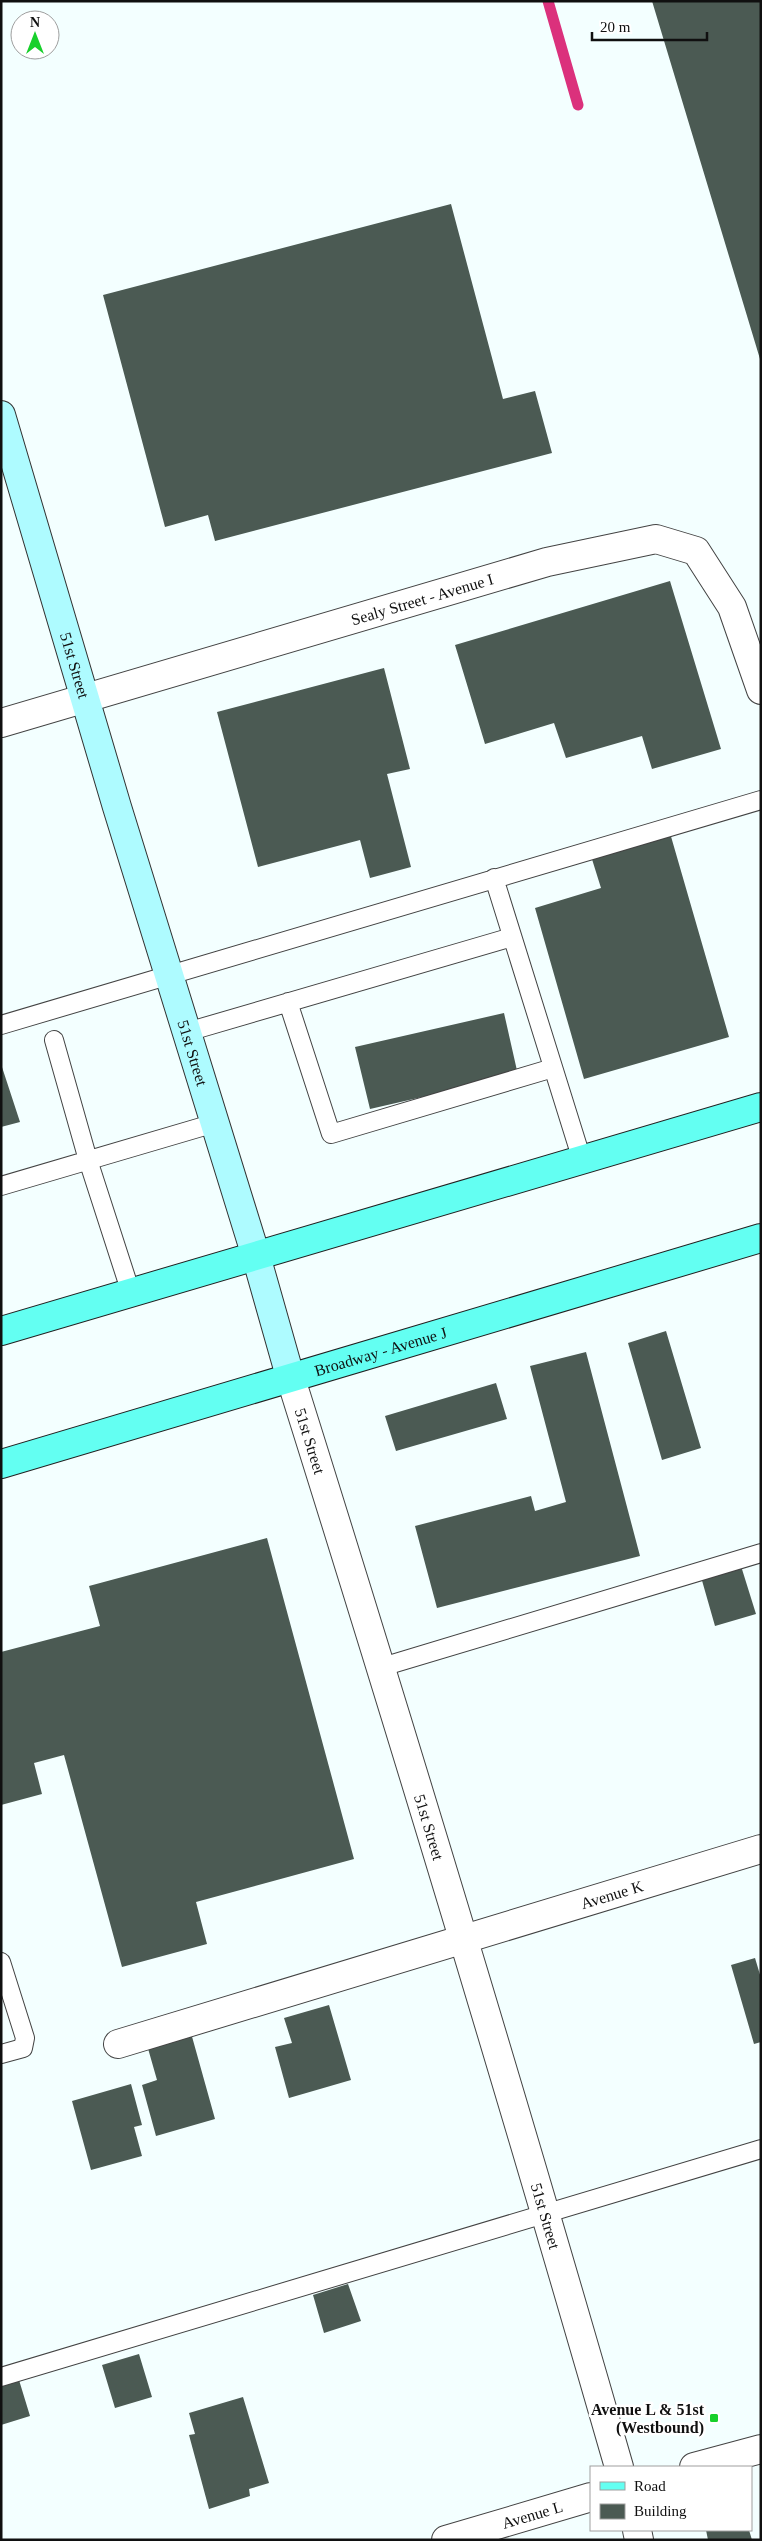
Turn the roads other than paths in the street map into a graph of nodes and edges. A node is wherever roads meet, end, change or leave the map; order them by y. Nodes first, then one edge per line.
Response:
1 (1, 414) edge
2 (761, 690) edge
3 (85, 699) junction
4 (1, 723) edge
5 (761, 800) edge
6 (494, 878) junction
7 (512, 937) junction
8 (170, 975) junction
9 (288, 1002) junction
10 (1, 1025) edge
11 (187, 1032) junction
12 (54, 1040) dead end
13 (553, 1068) junction
14 (761, 1107) edge
15 (215, 1123) junction
16 (88, 1160) junction
17 (582, 1160) junction
18 (1, 1186) edge
19 (761, 1238) edge
20 (256, 1256) junction
21 (131, 1293) junction
22 (1, 1331) edge
23 (290, 1376) junction
24 (1, 1464) edge
25 (761, 1553) edge
26 (382, 1667) junction
27 (761, 1849) edge
28 (463, 1938) junction
29 (1, 1962) edge
30 (118, 2044) dead end
31 (1, 2054) edge
32 (761, 2150) edge
33 (546, 2212) junction
34 (1, 2377) edge
35 (761, 2448) edge
36 (619, 2466) edge
37 (698, 2466) edge
38 (590, 2497) edge
39 (446, 2540) edge

1 - 3 main road, 51st Street
2 - 3 street, Sealy Street - Avenue I
3 - 4 street, Sealy Street - Avenue I
3 - 8 main road, 51st Street
5 - 6 lane
6 - 7 lane
6 - 8 lane
7 - 9 lane
7 - 13 lane
8 - 10 lane
8 - 11 main road, 51st Street
9 - 11 lane
9 - 13 lane
11 - 15 main road, 51st Street
12 - 16 lane
13 - 17 lane
14 - 17 main road
15 - 16 lane
15 - 20 main road, 51st Street
16 - 18 lane
16 - 21 lane
17 - 20 main road
19 - 23 main road, Broadway - Avenue J
20 - 21 main road
20 - 23 main road, 51st Street
21 - 22 main road
23 - 24 main road, Broadway - Avenue J
23 - 26 street, 51st Street
25 - 26 lane
26 - 28 street, 51st Street
27 - 28 street, Avenue K
28 - 30 street, Avenue K
28 - 33 street, 51st Street
29 - 31 lane
32 - 33 lane
33 - 34 lane
33 - 36 street, 51st Street
35 - 37 street
38 - 39 street, Avenue L

